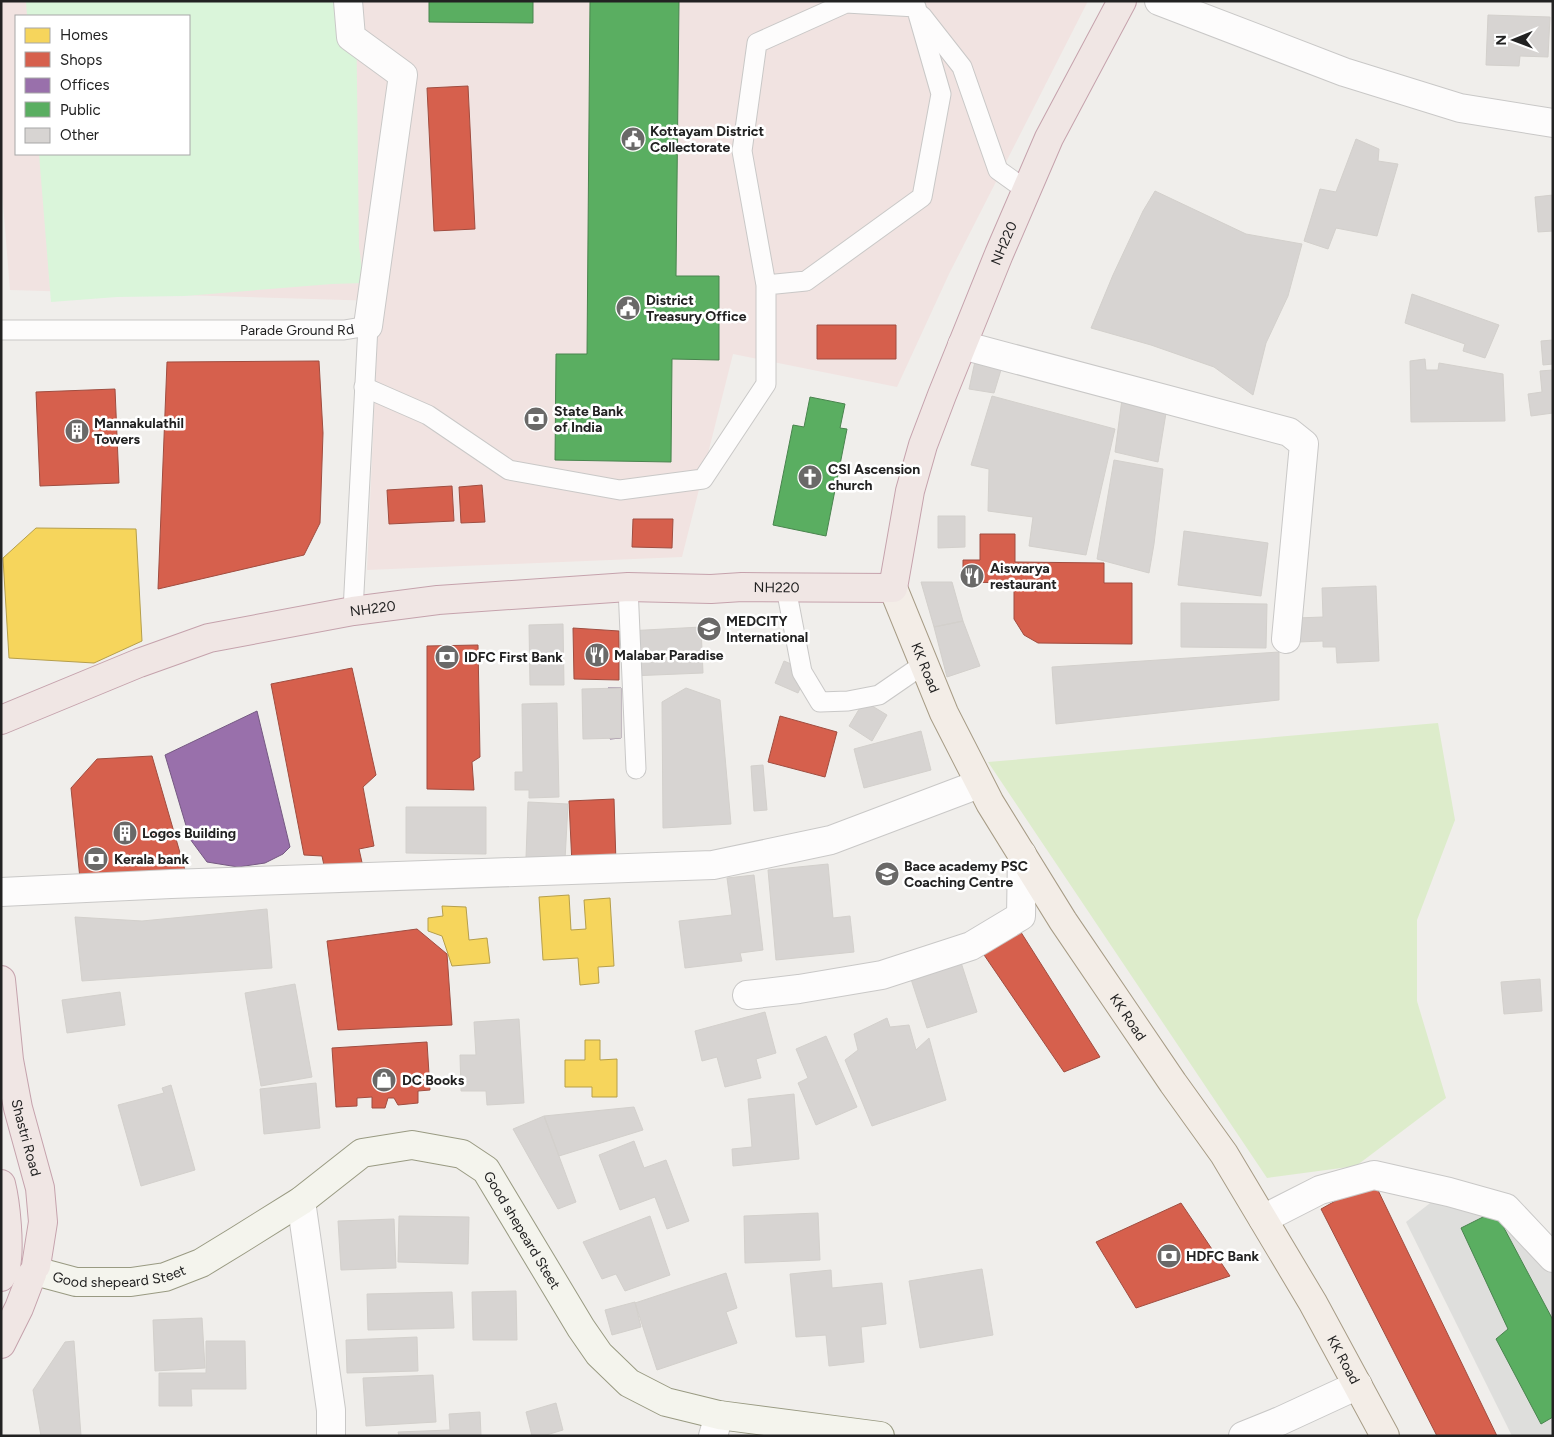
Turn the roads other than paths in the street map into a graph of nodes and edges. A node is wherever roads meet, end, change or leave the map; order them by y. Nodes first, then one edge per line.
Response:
1 (348, 1) edge
2 (1122, 1) edge
3 (1159, 1) edge
4 (921, 4) edge
5 (1553, 123) edge
6 (1026, 190) junction
7 (766, 285) junction
8 (368, 326) junction
9 (1, 330) edge
10 (962, 345) junction
11 (364, 386) junction
12 (628, 587) junction
13 (786, 588) junction
14 (893, 588) junction
15 (353, 611) junction
16 (1286, 639) dead end
17 (924, 664) junction
18 (1, 720) edge
19 (636, 769) dead end
20 (979, 784) junction
21 (1022, 854) junction
22 (1, 892) edge
23 (1, 980) edge
24 (747, 996) dead end
25 (1, 1184) edge
26 (301, 1201) junction
27 (1264, 1219) junction
28 (1553, 1258) edge
29 (5, 1267) edge
30 (34, 1270) junction
31 (1, 1344) edge
32 (1358, 1385) junction
33 (716, 1426) edge
34 (331, 1436) edge
35 (880, 1436) edge
36 (1243, 1436) edge
37 (1385, 1436) edge

1 - 8 street
2 - 6 highway, NH220
3 - 5 street
4 - 6 lane
4 - 7 lane
4 - 7 lane
6 - 10 highway, NH220
7 - 11 lane
8 - 9 lane, Parade Ground Rd
8 - 11 lane, Parade Ground Rd
10 - 14 highway, NH220
10 - 16 street
11 - 15 lane, Parade Ground Rd
12 - 13 highway, NH220
12 - 15 highway, NH220
12 - 19 lane
13 - 14 highway, NH220
13 - 17 lane
14 - 17 main road, KK Road
15 - 18 highway, NH220
17 - 20 main road, KK Road
20 - 21 main road, KK Road
20 - 22 street
21 - 24 street
21 - 27 main road, KK Road
23 - 30 highway, Shastri Road
25 - 29 highway
26 - 30 main road, Good shepeard Steet
26 - 33 main road, Good shepeard Steet
26 - 34 street
27 - 28 street
27 - 32 main road, KK Road
29 - 30 highway
30 - 31 highway, Shastri Road
32 - 36 street
32 - 37 main road, KK Road
33 - 35 main road, Good shepeard Steet

